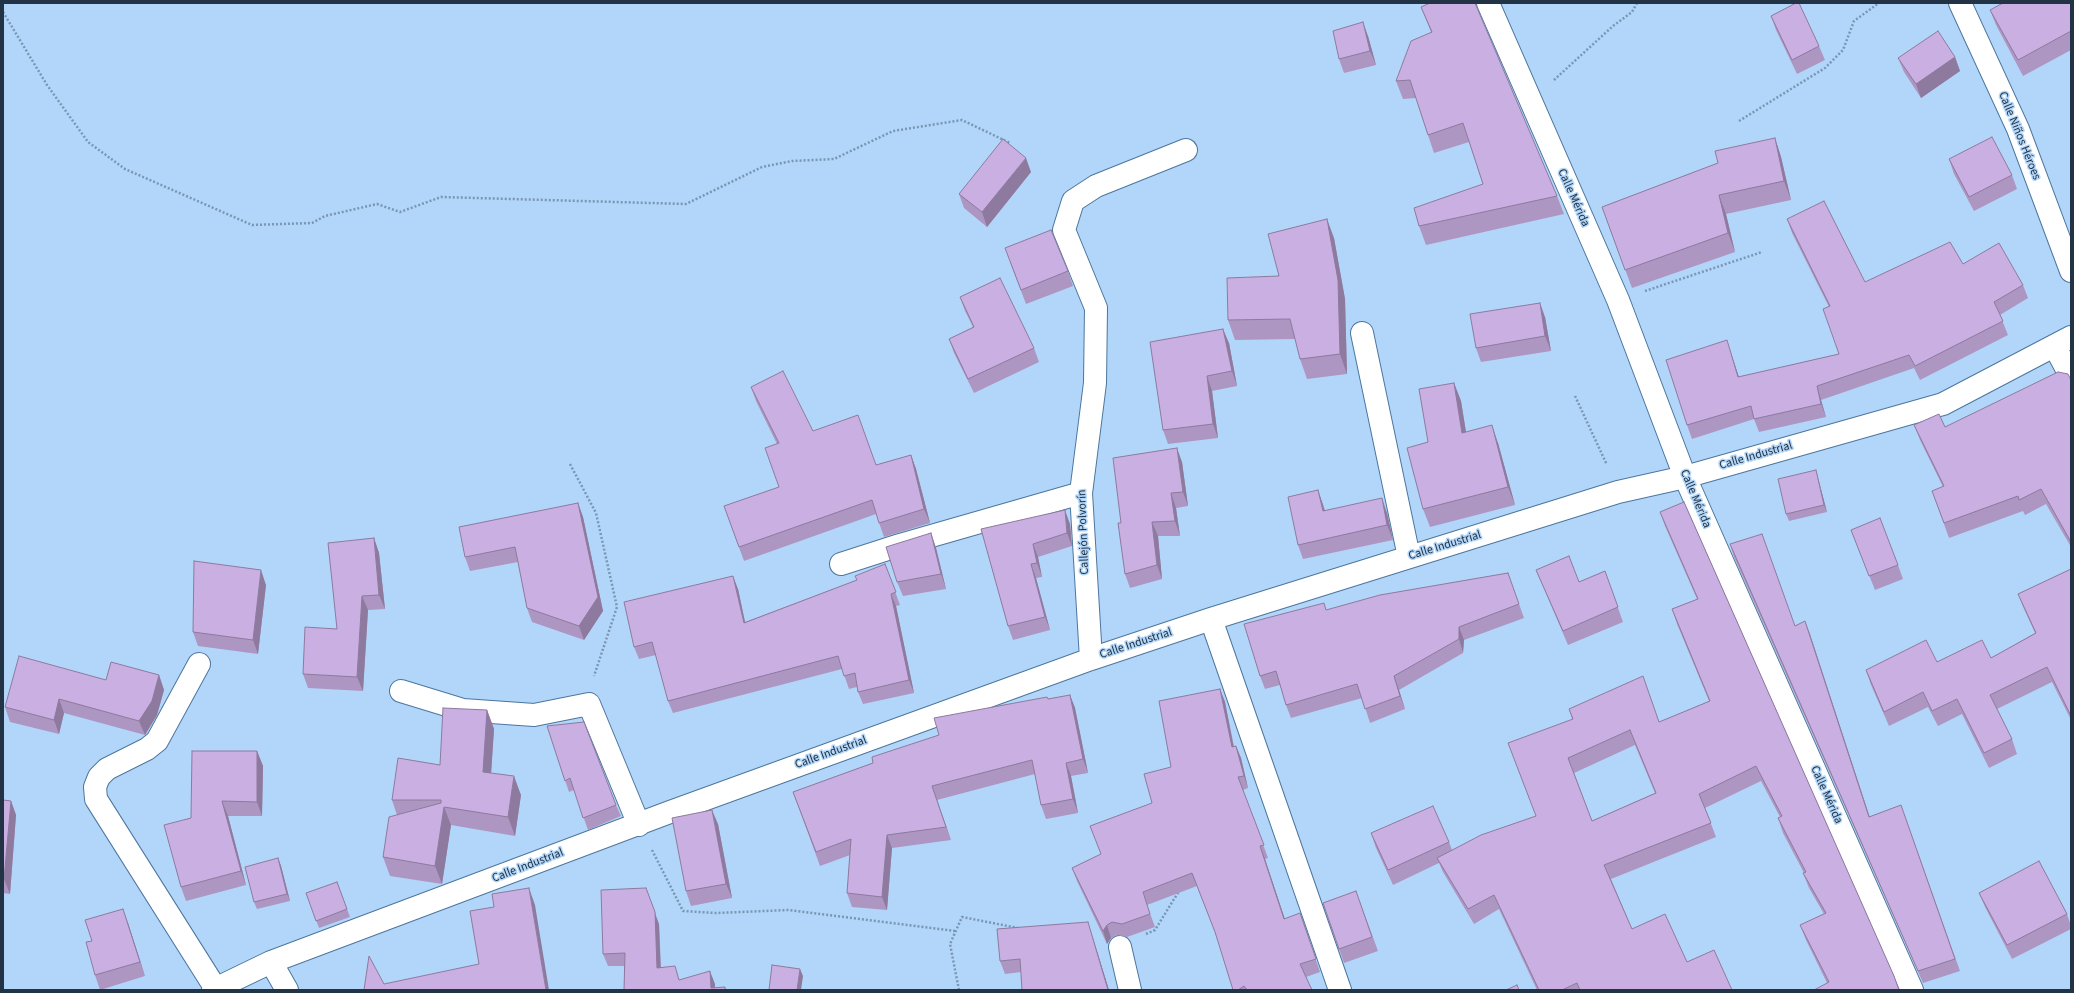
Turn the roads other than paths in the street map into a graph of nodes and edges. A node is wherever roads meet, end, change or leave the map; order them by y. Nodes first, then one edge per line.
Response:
1 (1488, 3) edge
2 (1960, 3) edge
3 (1186, 150) dead end
4 (2071, 271) edge
5 (1362, 333) dead end
6 (2063, 342) edge
7 (2071, 377) edge
8 (1685, 477) junction
9 (1081, 493) junction
10 (1409, 557) junction
11 (841, 564) dead end
12 (1211, 619) junction
13 (1091, 658) junction
14 (199, 664) dead end
15 (401, 691) dead end
16 (639, 825) junction
17 (1120, 947) road end
18 (271, 962) junction
19 (215, 989) edge
20 (287, 990) edge
21 (1130, 990) edge
22 (1340, 990) edge
23 (1912, 990) edge

1 - 8 street, Calle Mérida
2 - 4 street, Calle Niños Héroes
3 - 9 street, Callejón Polvorín
5 - 10 street
6 - 7 street
6 - 8 street, Calle Industrial
8 - 10 street, Calle Industrial
8 - 23 street, Calle Mérida
9 - 11 street
9 - 13 street, Callejón Polvorín
10 - 12 street, Calle Industrial
12 - 13 street, Calle Industrial
12 - 22 street
13 - 16 street, Calle Industrial
14 - 19 street
15 - 16 street
16 - 18 street, Calle Industrial
17 - 21 street
18 - 19 street, Calle Industrial
18 - 20 street

